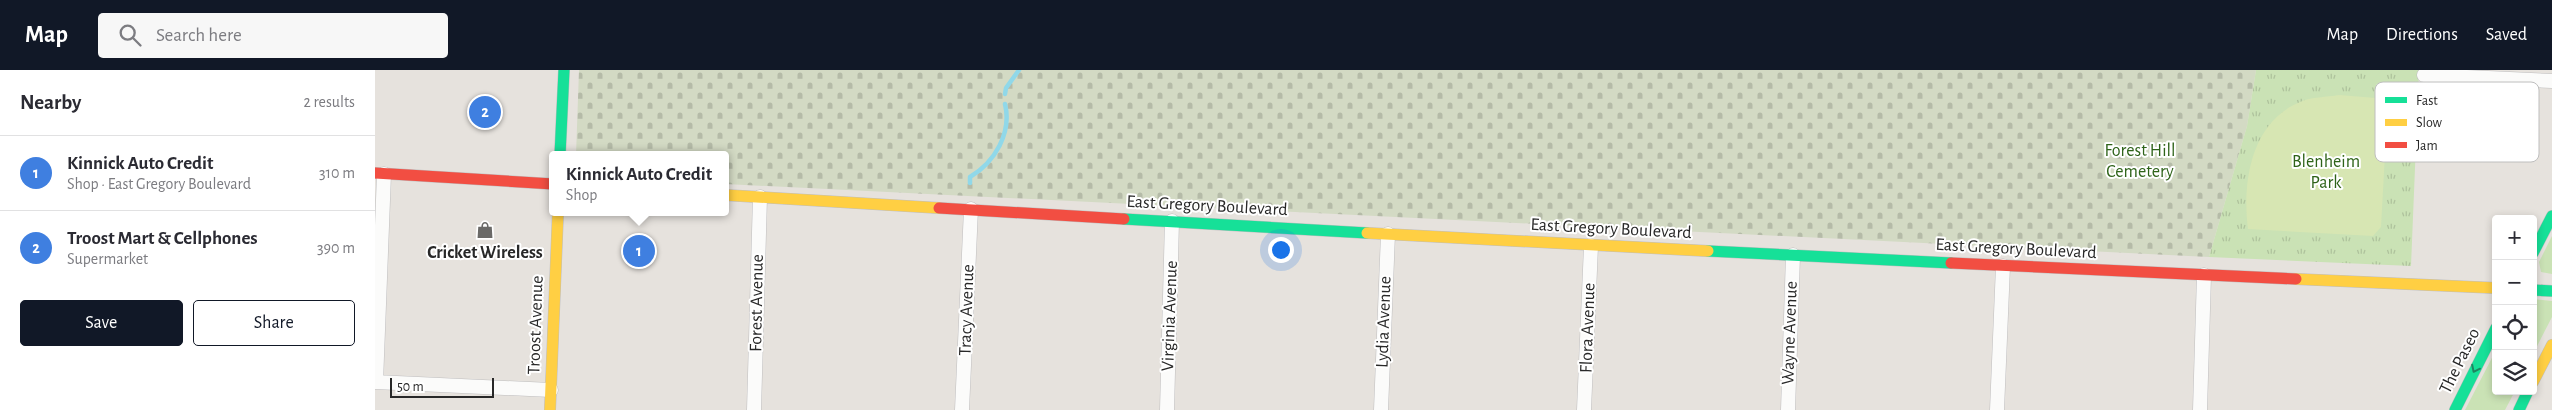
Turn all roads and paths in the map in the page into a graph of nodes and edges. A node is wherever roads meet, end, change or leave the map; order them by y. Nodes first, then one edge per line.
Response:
1 (564, 70) edge
2 (2424, 75) dead end
3 (2552, 81) edge
4 (560, 151) edge
5 (379, 173) edge
6 (549, 184) edge
7 (729, 195) edge
8 (759, 197) junction
9 (971, 209) junction
10 (558, 216) edge
11 (2552, 216) edge
12 (1172, 221) junction
13 (1388, 234) junction
14 (2537, 245) edge
15 (1591, 246) junction
16 (1793, 255) junction
17 (2003, 266) junction
18 (2204, 275) junction
19 (2492, 288) edge
20 (2537, 290) edge
21 (2552, 291) edge
22 (2492, 336) edge
23 (2552, 345) edge
24 (2537, 374) edge
25 (375, 382) edge
26 (551, 390) junction
27 (2527, 395) edge
28 (550, 410) edge
29 (754, 410) edge
30 (963, 410) edge
31 (1167, 410) edge
32 (1381, 410) edge
33 (1584, 410) edge
34 (1788, 410) edge
35 (1997, 410) edge
36 (2200, 410) edge
37 (2455, 410) edge
38 (2519, 410) edge

1 - 4 main road
2 - 3 street
5 - 6 main road
5 - 25 street
7 - 8 main road, East Gregory Boulevard
8 - 9 main road, East Gregory Boulevard
8 - 29 street, Forest Avenue
9 - 12 main road, East Gregory Boulevard
9 - 30 street, Tracy Avenue
10 - 26 main road, Troost Avenue
11 - 14 main road
12 - 13 main road, East Gregory Boulevard
12 - 31 street, Virginia Avenue
13 - 15 main road, East Gregory Boulevard
13 - 32 street, Lydia Avenue
15 - 16 main road, East Gregory Boulevard
15 - 33 street, Flora Avenue
16 - 17 main road, East Gregory Boulevard
16 - 34 street, Wayne Avenue
17 - 18 main road, East Gregory Boulevard
17 - 35 street
18 - 19 main road, East Gregory Boulevard
18 - 36 street
20 - 21 main road
22 -> 37 main road, The Paseo
23 - 24 main road
25 - 26 street
26 - 28 main road, Troost Avenue
27 - 38 main road

